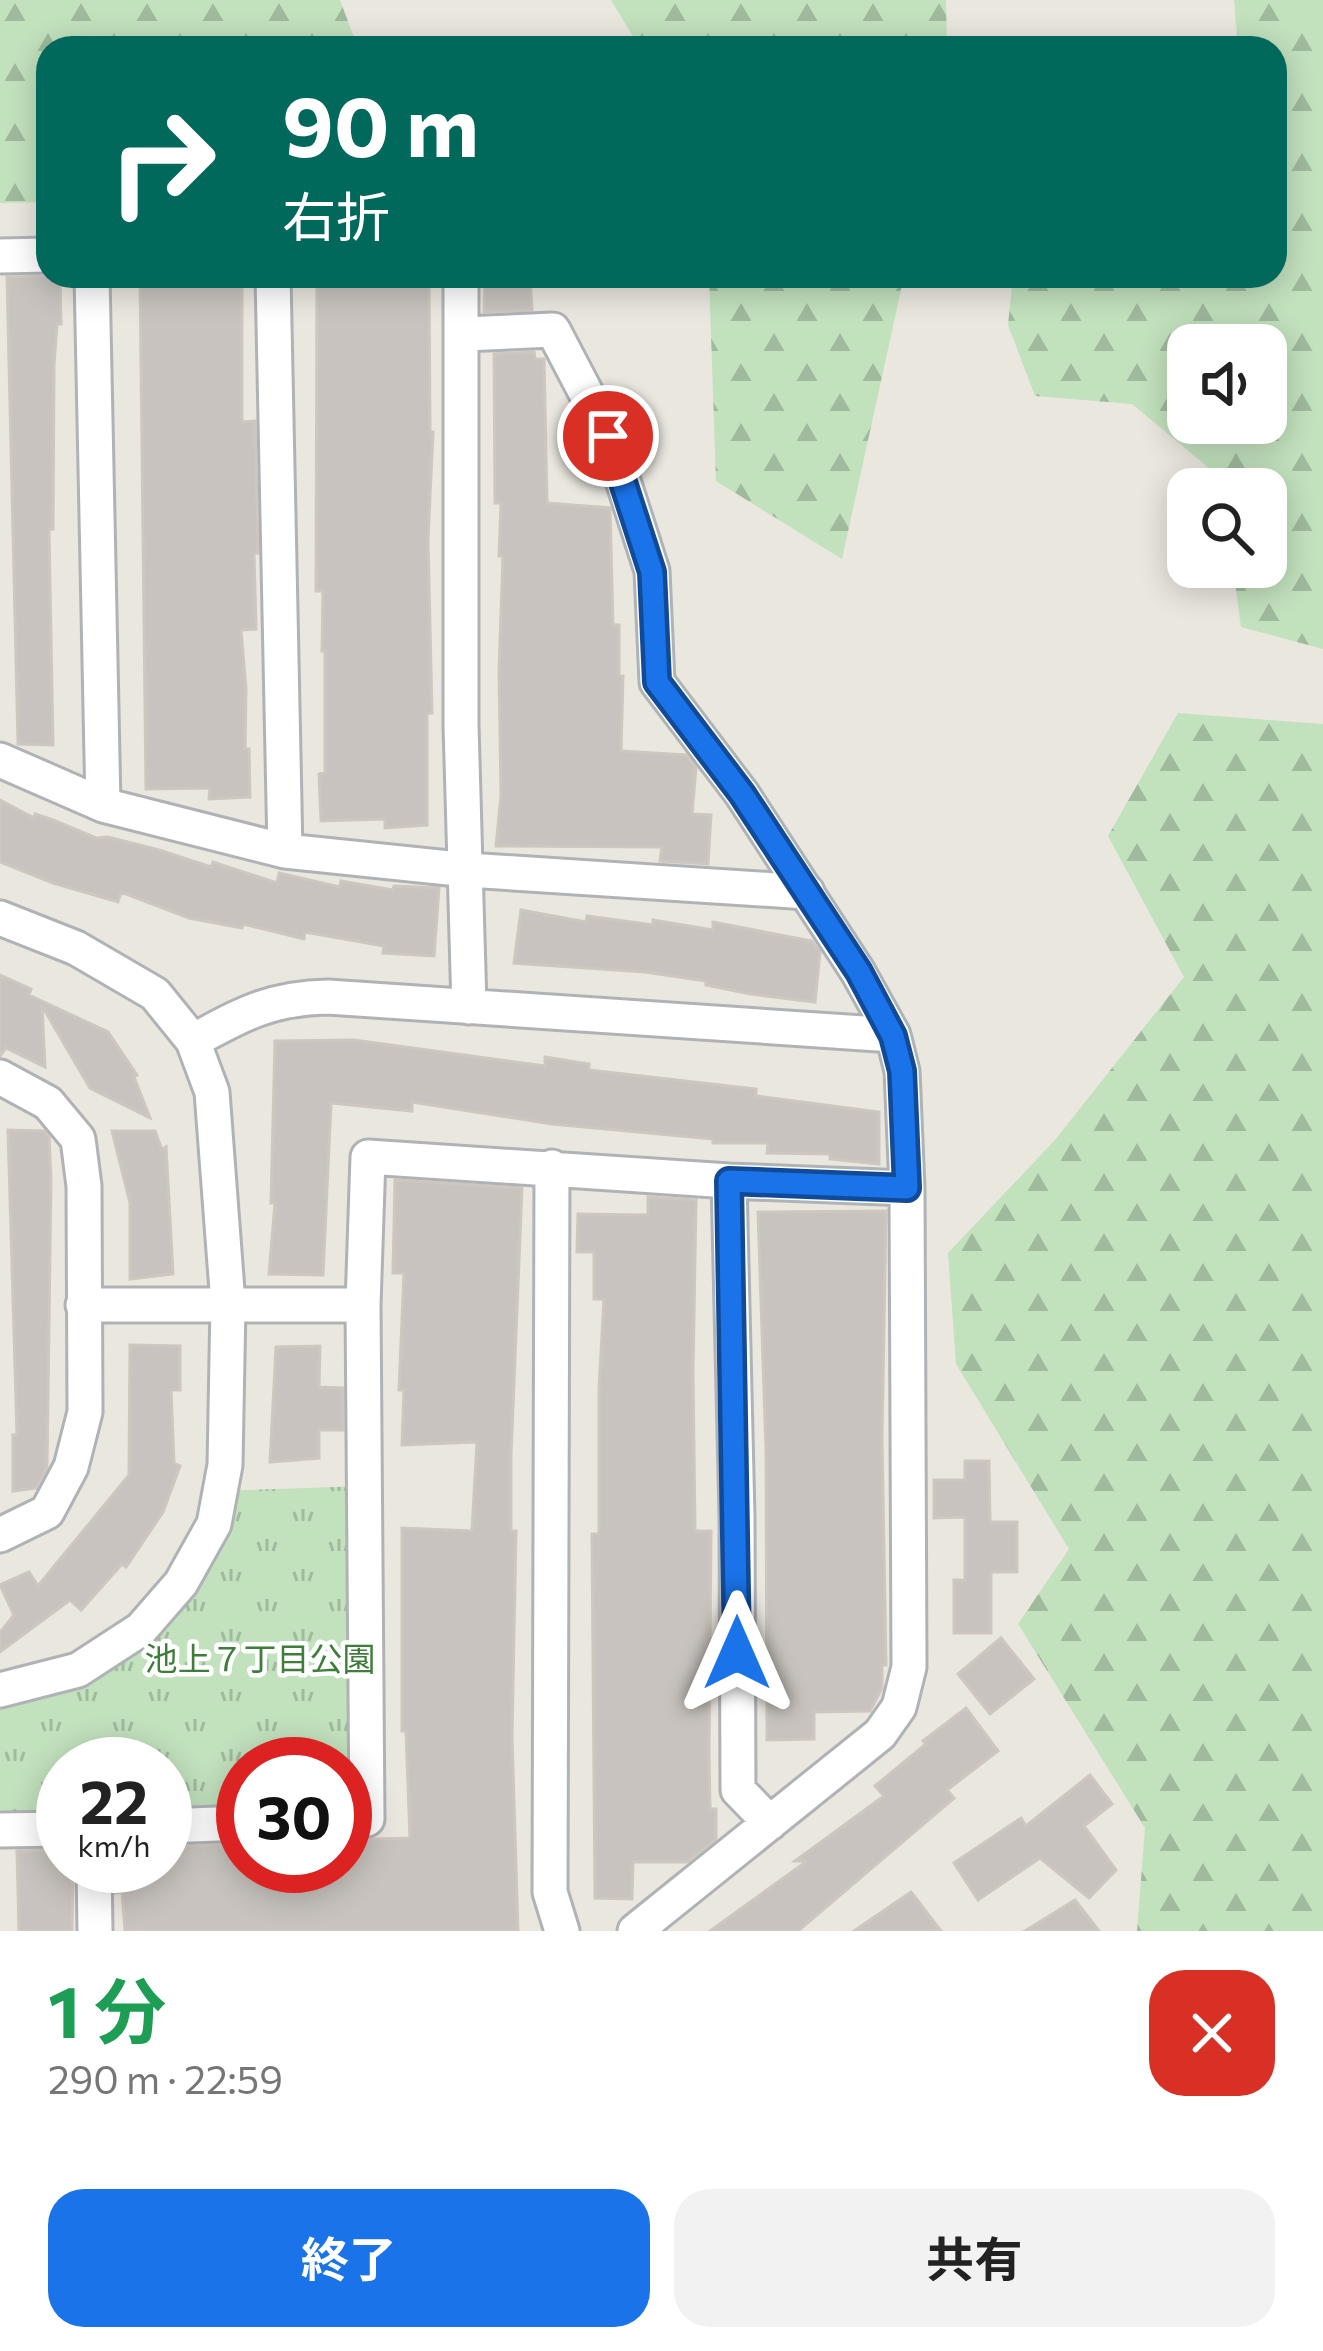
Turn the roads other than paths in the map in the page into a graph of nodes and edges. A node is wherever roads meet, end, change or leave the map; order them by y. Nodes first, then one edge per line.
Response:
1 (36, 255) edge
2 (0, 256) edge
3 (92, 288) edge
4 (273, 288) edge
5 (462, 288) edge
6 (464, 334) junction
7 (0, 760) edge
8 (103, 805) junction
9 (286, 851) junction
10 (467, 870) junction
11 (807, 892) junction
12 (0, 918) edge
13 (469, 1006) junction
14 (893, 1036) junction
15 (194, 1041) junction
16 (0, 1077) edge
17 (552, 1167) junction
18 (729, 1181) junction
19 (907, 1188) junction
20 (228, 1304) junction
21 (83, 1305) junction
22 (363, 1306) junction
23 (0, 1535) edge
24 (0, 1690) edge
25 (367, 1737) edge
26 (770, 1823) junction
27 (36, 1829) edge
28 (0, 1830) edge
29 (94, 1893) edge
30 (95, 1931) edge
31 (562, 1931) edge
32 (635, 1931) edge

1 - 2 street
3 - 8 street
4 - 9 street
5 - 6 street
6 - 10 street
6 - 11 street
7 - 8 street
8 - 9 street
9 - 10 street
10 - 11 street
10 - 13 street
11 - 14 street
12 - 15 street
13 - 14 street
13 - 15 street
14 - 19 street
15 - 20 street
16 - 21 street
17 - 18 street
17 - 22 street
17 - 31 street
18 - 19 street
18 - 26 street
19 - 26 street
20 - 21 street
20 - 22 street
20 - 24 street
21 - 23 street
22 - 25 street
26 - 32 street
27 - 28 street
29 - 30 street

